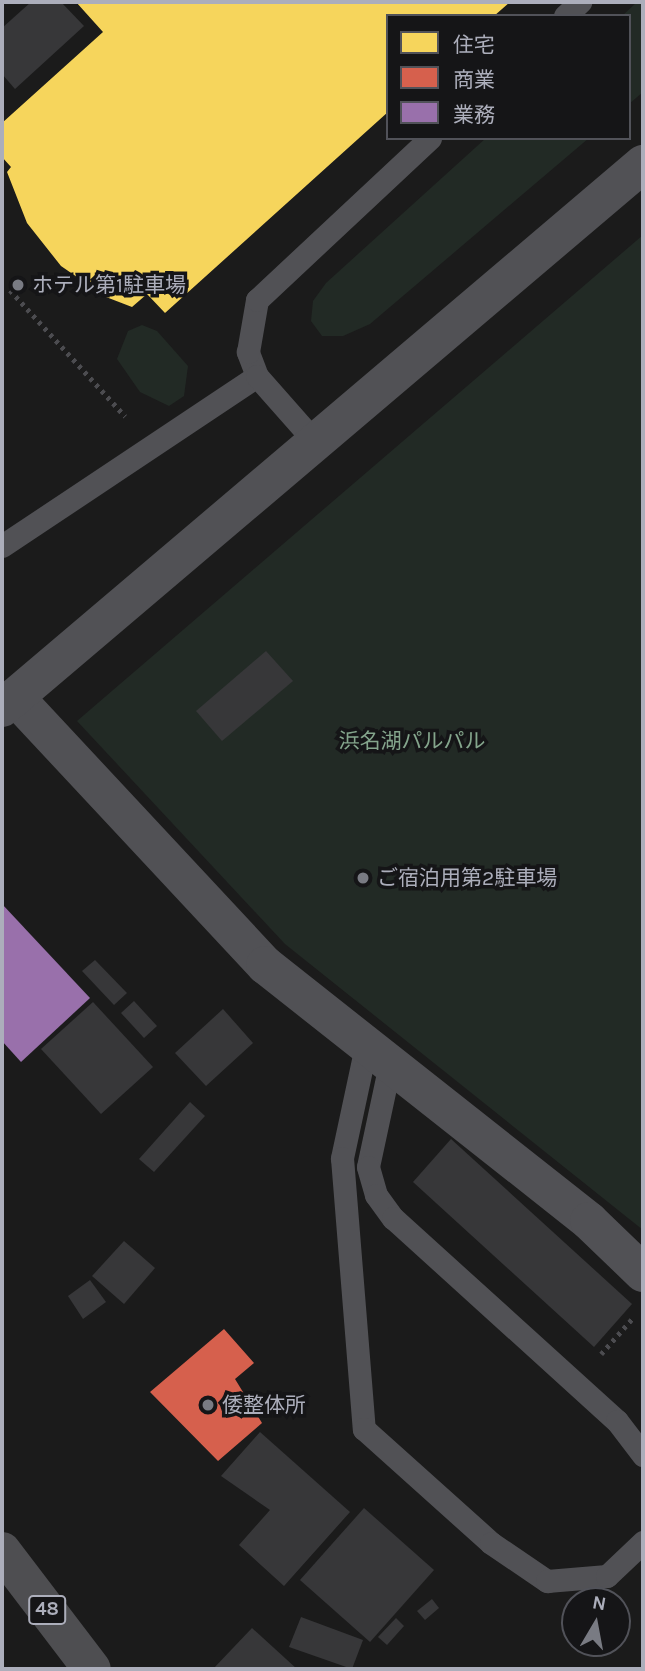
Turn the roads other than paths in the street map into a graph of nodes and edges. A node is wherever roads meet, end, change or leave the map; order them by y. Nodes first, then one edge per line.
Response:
1 (580, 2) edge
2 (567, 14) edge
3 (428, 140) edge
4 (643, 164) edge
5 (257, 376) junction
6 (316, 443) junction
7 (2, 546) edge
8 (8, 703) edge
9 (378, 1055) junction
10 (642, 1291) edge
11 (643, 1455) edge
12 (643, 1542) edge
13 (2, 1551) edge
14 (92, 1669) edge

1 - 2 lane
3 - 5 lane
4 - 6 street
5 - 6 lane
5 - 7 lane
6 - 8 street
8 - 9 street
9 - 10 street
9 - 11 lane
9 - 12 lane
13 - 14 main road, 48

